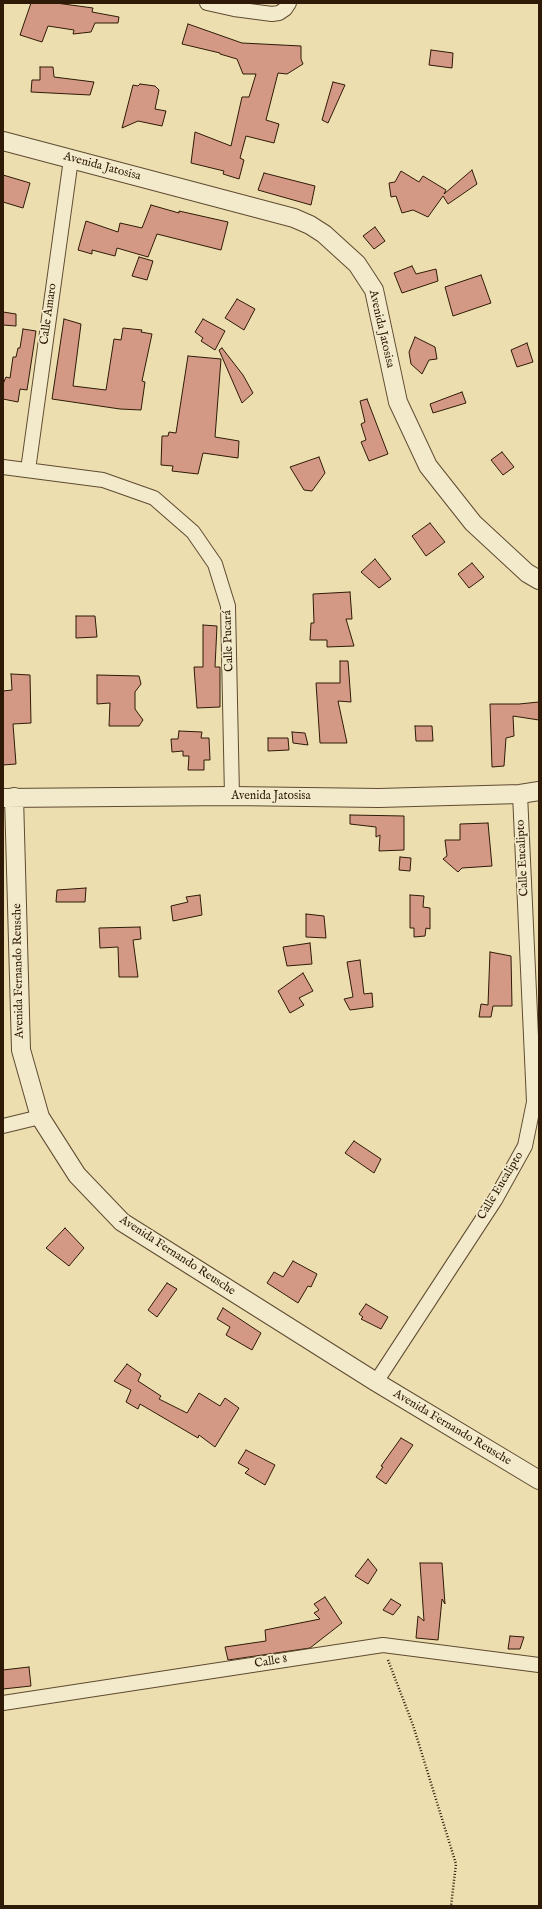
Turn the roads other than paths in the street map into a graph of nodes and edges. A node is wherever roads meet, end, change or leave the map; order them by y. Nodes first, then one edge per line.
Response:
1 (207, 3) edge
2 (289, 3) edge
3 (3, 141) edge
4 (71, 159) junction
5 (3, 467) edge
6 (28, 470) junction
7 (539, 580) edge
8 (539, 790) edge
9 (520, 794) junction
10 (232, 796) junction
11 (9, 797) edge
12 (40, 1117) junction
13 (3, 1126) edge
14 (376, 1382) junction
15 (539, 1480) edge
16 (539, 1665) edge
17 (3, 1703) edge

1 - 2 street
3 - 4 street, Avenida Jatosisa
4 - 6 street, Calle Amaro
4 - 7 street, Avenida Jatosisa
5 - 6 street, Calle Pucará
6 - 10 street, Calle Pucará
8 - 9 street, Avenida Jatosisa
9 - 10 street, Avenida Jatosisa
9 - 14 street, Calle Eucalipto
10 - 11 street, Avenida Jatosisa
11 - 12 street, Avenida Fernando Reusche
12 - 13 street
12 - 14 street, Avenida Fernando Reusche
14 - 15 street, Avenida Fernando Reusche
16 - 17 street, Calle 8

